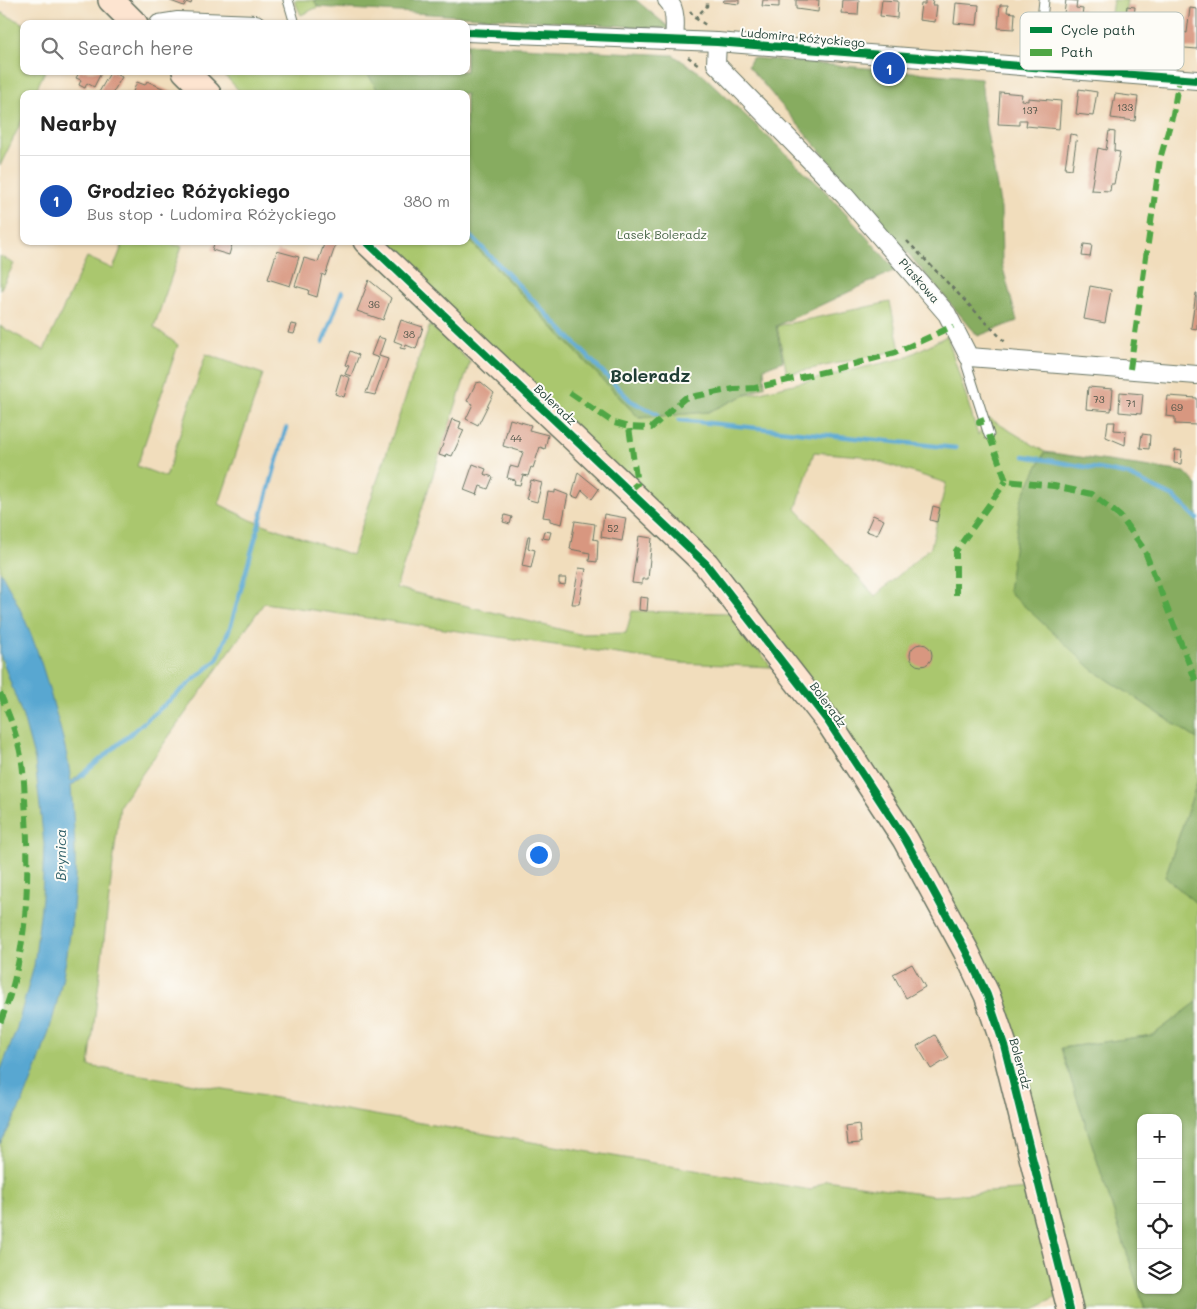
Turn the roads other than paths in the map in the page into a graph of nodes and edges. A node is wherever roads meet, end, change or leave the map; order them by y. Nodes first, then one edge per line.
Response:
1 (111, 0) edge
2 (288, 0) edge
3 (666, 0) edge
4 (131, 20) edge
5 (294, 20) edge
6 (470, 32) edge
7 (674, 39) junction
8 (717, 42) junction
9 (1020, 67) edge
10 (1064, 70) edge
11 (1197, 80) edge
12 (370, 245) edge
13 (970, 357) junction
14 (1197, 375) edge
15 (989, 436) dead end
16 (1070, 1309) edge

1 - 4 street
2 - 5 lane
3 - 7 street
6 - 7 street, Ludomira Różyckiego
7 - 8 street, Ludomira Różyckiego
8 - 9 street, Ludomira Różyckiego
8 - 13 street, Piaskowa
10 - 11 street, Ludomira Różyckiego
12 - 16 street, Boleradz
13 - 14 street
13 - 15 lane

